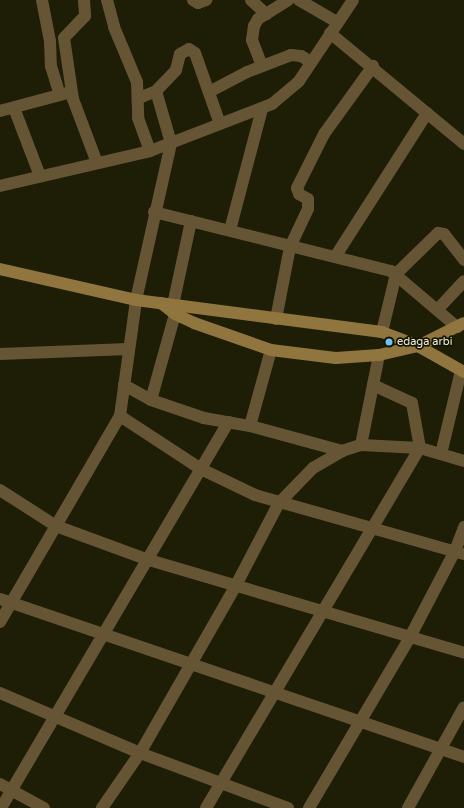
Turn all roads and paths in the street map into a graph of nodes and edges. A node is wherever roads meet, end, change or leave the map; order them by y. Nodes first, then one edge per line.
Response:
1 (42, 0) edge
2 (84, 0) edge
3 (107, 0) edge
4 (193, 0) edge
5 (206, 0) edge
6 (251, 0) edge
7 (289, 0) edge
8 (299, 0) edge
9 (353, 0) edge
10 (266, 14) junction
11 (337, 22) junction
12 (330, 33) junction
13 (64, 38) junction
14 (50, 41) junction
15 (311, 62) junction
16 (262, 66) junction
17 (373, 66) junction
18 (72, 91) junction
19 (156, 91) junction
20 (209, 92) junction
21 (60, 95) junction
22 (138, 98) junction
23 (14, 108) junction
24 (262, 109) junction
25 (0, 111) edge
26 (427, 113) junction
27 (220, 124) junction
28 (171, 143) junction
29 (464, 144) edge
30 (150, 151) junction
31 (97, 163) junction
32 (40, 176) junction
33 (0, 186) edge
34 (154, 212) junction
35 (191, 221) junction
36 (230, 230) junction
37 (290, 247) junction
38 (335, 257) junction
39 (464, 260) edge
40 (0, 269) edge
41 (396, 274) junction
42 (464, 281) edge
43 (136, 300) junction
44 (170, 307) junction
45 (438, 309) junction
46 (276, 319) junction
47 (460, 325) edge
48 (382, 332) junction
49 (418, 346) junction
50 (128, 349) junction
51 (271, 350) junction
52 (0, 354) edge
53 (379, 355) junction
54 (462, 372) edge
55 (124, 385) junction
56 (373, 385) junction
57 (151, 400) junction
58 (120, 416) junction
59 (228, 422) junction
60 (250, 426) junction
61 (361, 445) junction
62 (420, 448) junction
63 (342, 451) junction
64 (441, 454) junction
65 (464, 461) edge
66 (201, 469) junction
67 (0, 490) edge
68 (279, 503) junction
69 (56, 526) junction
70 (464, 527) edge
71 (371, 528) junction
72 (459, 553) edge
73 (149, 560) junction
74 (235, 587) junction
75 (5, 601) edge
76 (322, 612) junction
77 (0, 622) edge
78 (102, 636) junction
79 (410, 637) junction
80 (464, 653) edge
81 (190, 666) junction
82 (0, 693) edge
83 (276, 693) junction
84 (464, 707) edge
85 (57, 716) junction
86 (360, 722) junction
87 (441, 750) junction
88 (140, 753) junction
89 (464, 757) edge
90 (0, 784) edge
91 (220, 784) junction
92 (12, 791) junction
93 (1, 808) edge
94 (44, 808) edge
95 (102, 808) edge
96 (206, 808) edge
97 (288, 808) edge
98 (309, 808) edge
99 (408, 808) edge

1 - 14 street
2 - 13 street
3 - 22 street
4 - 5 street
6 - 10 street
7 - 10 street
8 - 11 street
9 - 11 street
10 - 16 street
11 - 12 street
12 - 15 street
12 - 17 street
13 - 14 street
13 - 18 street
14 - 21 street
15 - 16 street
15 - 24 street
16 - 20 street
17 - 26 street
17 - 37 street
18 - 21 street
18 - 31 street
19 - 20 street
19 - 22 street
19 - 28 street
20 - 27 street
21 - 23 street
22 - 30 street
23 - 25 street
23 - 32 street
24 - 27 street
24 - 36 street
26 - 29 street
26 - 38 street
27 - 28 street
28 - 30 street
28 - 34 street
30 - 31 street
31 - 32 street
32 - 33 street
34 - 35 street
34 - 43 street
35 - 36 street
35 - 44 street
36 - 37 street
37 - 38 street
37 - 46 street
38 - 41 street
39 - 41 street
40 - 43 street
41 - 45 street
41 - 48 street
42 - 45 street
43 - 44 street
43 - 50 street
44 - 46 street
44 - 51 street
44 - 57 street
45 - 47 street
46 - 48 street
47 - 49 street
48 - 49 street
49 - 53 street
49 - 54 street
50 - 52 street
50 - 55 street
51 - 53 street
51 - 60 street
53 - 56 street
54 - 64 street
55 - 57 street
55 - 58 street
56 - 61 street
56 - 62 street
57 - 59 street
58 - 66 street
58 - 69 street
59 - 60 street
59 - 66 street
60 - 63 street
61 - 62 street
61 - 63 street
62 - 64 street
62 - 71 street
63 - 68 street
64 - 65 street
66 - 68 street
66 - 73 street
67 - 69 street
68 - 71 street
68 - 74 street
69 - 73 street
69 - 75 street
70 - 72 street
71 - 72 street
71 - 76 street
72 - 79 street
73 - 74 street
73 - 78 street
74 - 76 street
74 - 81 street
75 - 77 street
75 - 78 street
76 - 79 street
76 - 83 street
78 - 81 street
78 - 85 street
79 - 80 street
79 - 86 street
81 - 83 street
81 - 88 street
82 - 85 street
83 - 86 street
83 - 91 street
84 - 87 street
85 - 88 street
85 - 92 street
86 - 87 street
86 - 98 street
87 - 89 street
87 - 99 street
88 - 91 street
88 - 95 street
90 - 92 street
91 - 96 street
91 - 97 street
92 - 93 street
92 - 94 street

